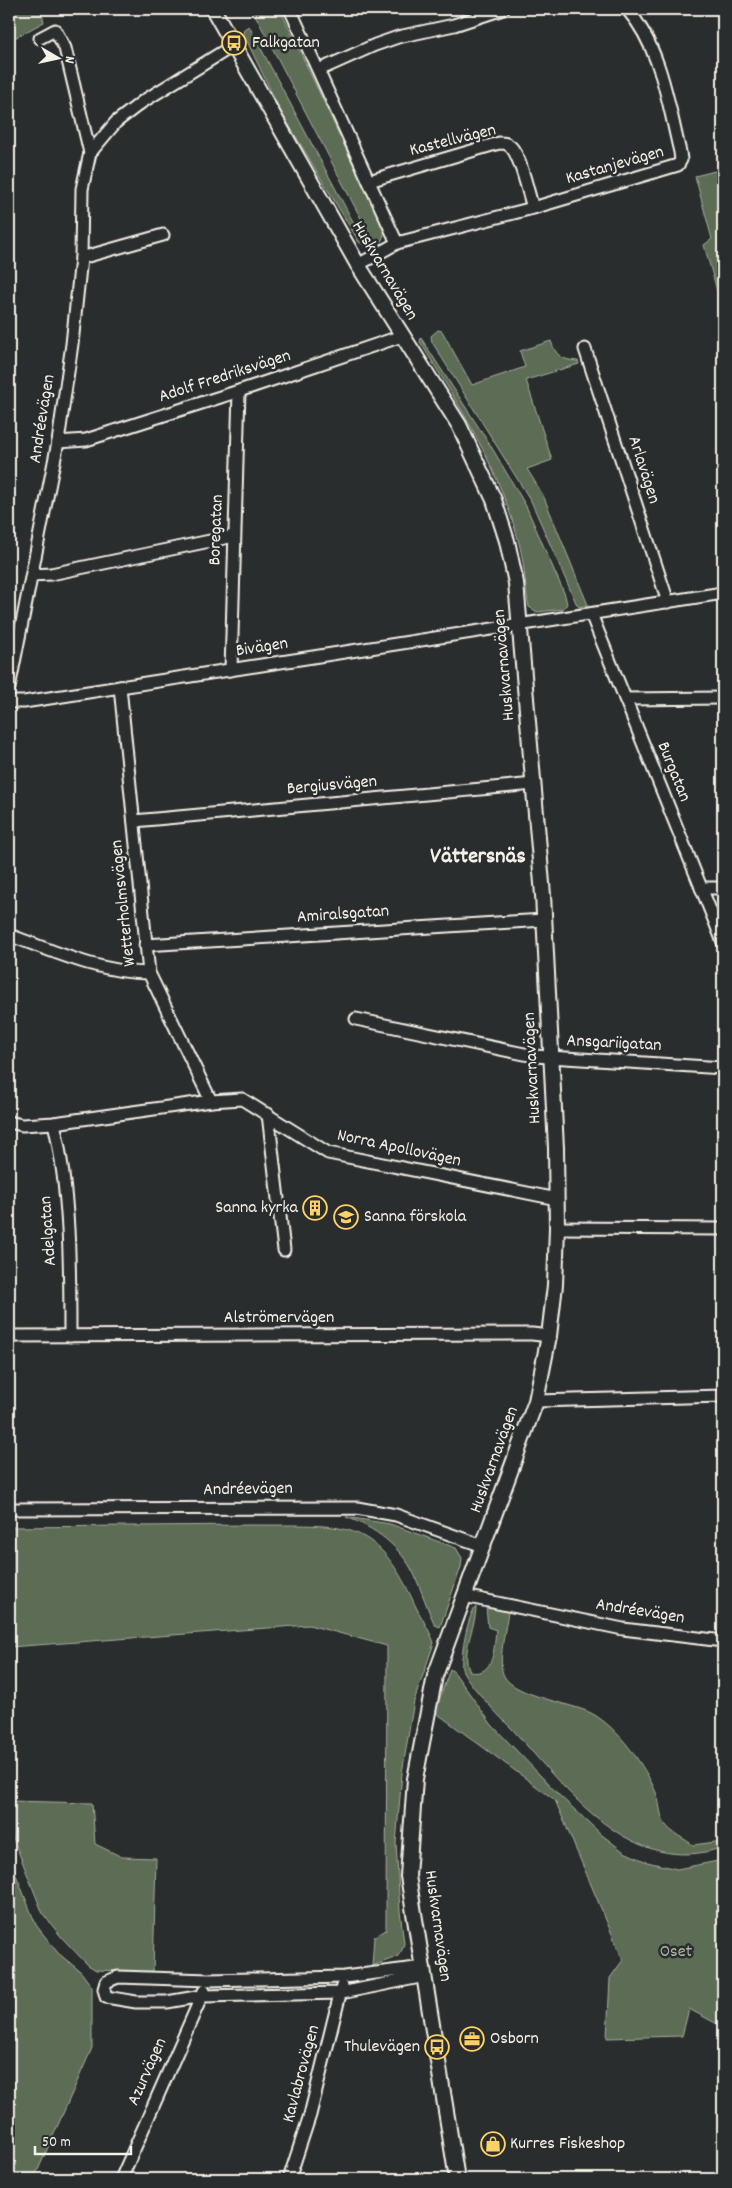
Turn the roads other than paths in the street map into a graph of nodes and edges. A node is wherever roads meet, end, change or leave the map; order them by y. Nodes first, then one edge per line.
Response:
1 (213, 9) edge
2 (290, 9) edge
3 (503, 9) edge
4 (627, 9) edge
5 (40, 38) dead end
6 (234, 45) junction
7 (319, 70) junction
8 (90, 153) junction
9 (369, 181) junction
10 (533, 208) junction
11 (163, 235) dead end
12 (397, 243) junction
13 (82, 258) junction
14 (358, 265) junction
15 (402, 336) junction
16 (585, 349) dead end
17 (239, 391) junction
18 (58, 442) junction
19 (234, 536) junction
20 (32, 574) junction
21 (723, 593) edge
22 (668, 602) junction
23 (591, 614) junction
24 (520, 626) junction
25 (231, 670) junction
26 (120, 687) junction
27 (9, 688) edge
28 (723, 698) edge
29 (625, 700) junction
30 (9, 702) edge
31 (534, 784) junction
32 (134, 821) junction
33 (701, 888) junction
34 (723, 888) edge
35 (544, 920) junction
36 (9, 935) edge
37 (723, 942) edge
38 (145, 945) junction
39 (149, 973) junction
40 (356, 1019) dead end
41 (551, 1058) junction
42 (723, 1068) edge
43 (211, 1101) junction
44 (268, 1114) junction
45 (9, 1122) edge
46 (54, 1123) junction
47 (557, 1199) junction
48 (557, 1228) junction
49 (723, 1228) edge
50 (284, 1250) dead end
51 (9, 1336) edge
52 (70, 1336) junction
53 (549, 1336) junction
54 (723, 1396) edge
55 (536, 1401) junction
56 (9, 1509) edge
57 (483, 1546) junction
58 (464, 1596) junction
59 (723, 1641) edge
60 (424, 1971) junction
61 (344, 1977) junction
62 (209, 1980) junction
63 (341, 1993) junction
64 (202, 1996) junction
65 (121, 2179) edge
66 (289, 2179) edge
67 (457, 2179) edge

1 - 6 street, Huskvarnavägen
2 - 7 street
3 - 7 street
4 - 10 street, Kastanjevägen
5 - 8 street, Andréevägen
6 - 8 street, Andréevägen
6 - 14 street, Huskvarnavägen
7 - 9 street
8 - 13 street, Andréevägen
9 - 10 street, Kastellvägen
9 - 12 street
10 - 12 street, Kastanjevägen
11 - 13 street
12 - 14 street, Kastanjevägen
13 - 18 street, Andréevägen
14 - 15 street, Huskvarnavägen
15 - 17 street, Adolf Fredriksvägen
15 - 24 street, Huskvarnavägen
16 - 22 street, Arlavägen
17 - 18 street, Adolf Fredriksvägen
17 - 19 street, Boregatan
18 - 20 street, Andréevägen
19 - 20 street
19 - 25 street, Boregatan
20 - 27 street, Andréevägen
21 - 22 street, Bivägen
22 - 23 street, Bivägen
23 - 24 street, Bivägen
23 - 29 street, Burgatan
24 - 25 street, Bivägen
24 - 31 street, Huskvarnavägen
25 - 26 street, Bivägen
26 - 30 street, Bivägen
26 - 32 street, Wetterholmsvägen
28 - 29 street
29 - 33 street, Burgatan
31 - 32 street, Bergiusvägen
31 - 35 street, Huskvarnavägen
32 - 38 street, Wetterholmsvägen
33 - 34 street
33 - 37 street, Burgatan
35 - 38 street, Amiralsgatan
35 - 41 street, Huskvarnavägen
36 - 39 street
38 - 39 street, Wetterholmsvägen
39 - 43 street, Wetterholmsvägen
40 - 41 street, Ansgariigatan
41 - 42 street, Ansgariigatan
41 - 47 street, Huskvarnavägen
43 - 44 street, Norra Apollovägen
43 - 46 street, Norra Apollovägen
44 - 47 street, Norra Apollovägen
44 - 50 street
45 - 46 street, Norra Apollovägen
46 - 52 street, Adelgatan
47 - 48 street, Huskvarnavägen
48 - 49 street
48 - 53 street, Huskvarnavägen
51 - 52 street, Alströmervägen
52 - 53 street, Alströmervägen
53 - 55 street, Huskvarnavägen
54 - 55 street
55 - 57 street, Huskvarnavägen
56 - 57 street, Andréevägen
57 - 58 street, Huskvarnavägen
58 - 59 street, Andréevägen
58 - 60 street, Huskvarnavägen
60 - 61 street
60 - 63 street
60 - 67 street, Huskvarnavägen
61 - 62 street
61 - 63 street, Kavlabrovägen
62 - 64 street, Azurvägen
62 - 64 street
63 - 64 street
63 - 66 street, Kavlabrovägen
64 - 65 street, Azurvägen

